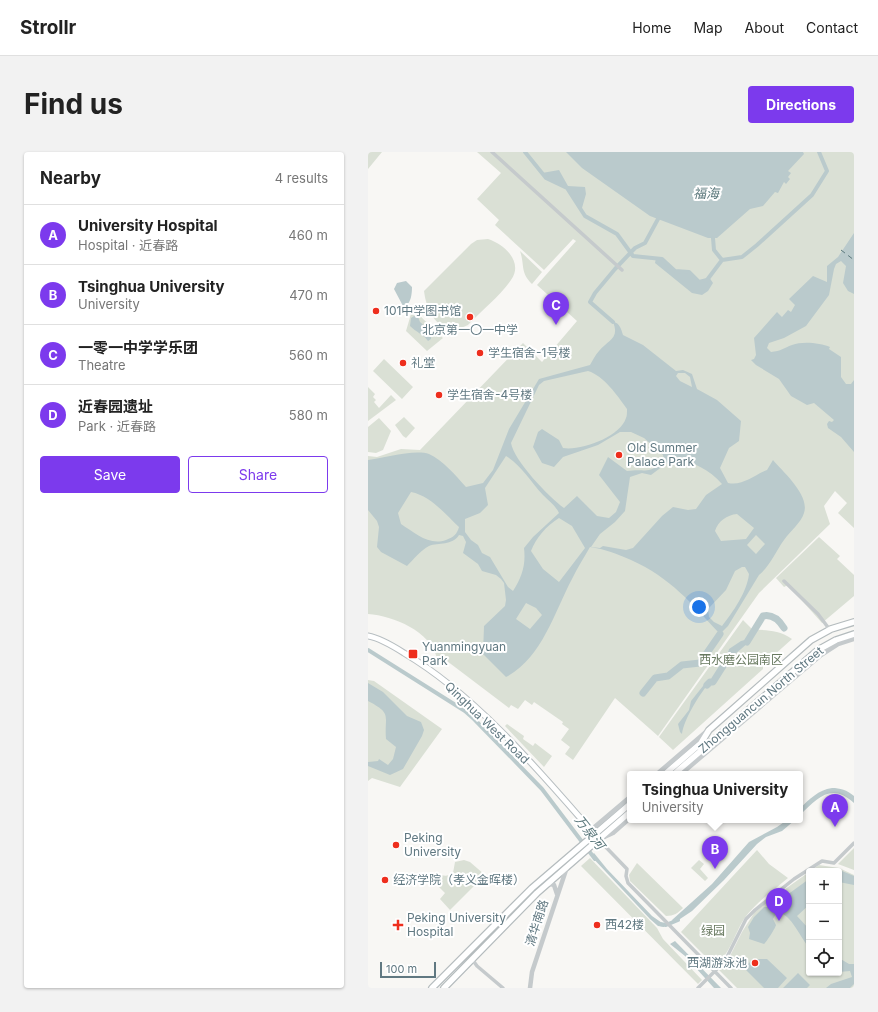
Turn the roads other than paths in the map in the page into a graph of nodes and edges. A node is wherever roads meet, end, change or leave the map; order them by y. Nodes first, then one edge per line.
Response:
1 (492, 152) edge
2 (622, 270) dead end
3 (784, 581) dead end
4 (854, 622) edge
5 (830, 630) junction
6 (854, 634) edge
7 (368, 636) edge
8 (854, 639) edge
9 (709, 730) junction
10 (661, 771) edge
11 (669, 771) edge
12 (677, 771) edge
13 (685, 771) edge
14 (627, 800) edge
15 (627, 806) edge
16 (627, 815) edge
17 (627, 821) edge
18 (593, 832) junction
19 (599, 840) junction
20 (854, 843) edge
21 (568, 865) junction
22 (548, 883) junction
23 (557, 895) junction
24 (472, 959) junction
25 (714, 971) junction
26 (432, 988) edge
27 (444, 988) edge
28 (503, 988) edge
29 (530, 988) edge
30 (698, 988) edge
31 (731, 988) edge

1 - 2 street
3 - 5 street
4 - 5 main road, Zhongguancun North Street
5 - 9 main road, Zhongguancun North Street
6 - 12 main road, Zhongguancun North Street
7 - 18 main road, Qinghua West Road
8 - 13 street
9 - 10 street
9 - 11 main road, Zhongguancun North Street
14 - 18 street
15 - 18 main road
16 - 19 main road
17 - 19 street
18 - 19 main road, Qinghua West Road
18 - 26 main road
19 - 21 main road
19 - 25 street
20 - 25 street
21 - 22 main road
21 - 23 street, 清华南路
22 - 23 street
22 - 24 main road
23 - 29 street, 清华南路
24 - 27 main road
24 - 28 street
25 - 30 street
25 - 31 street

